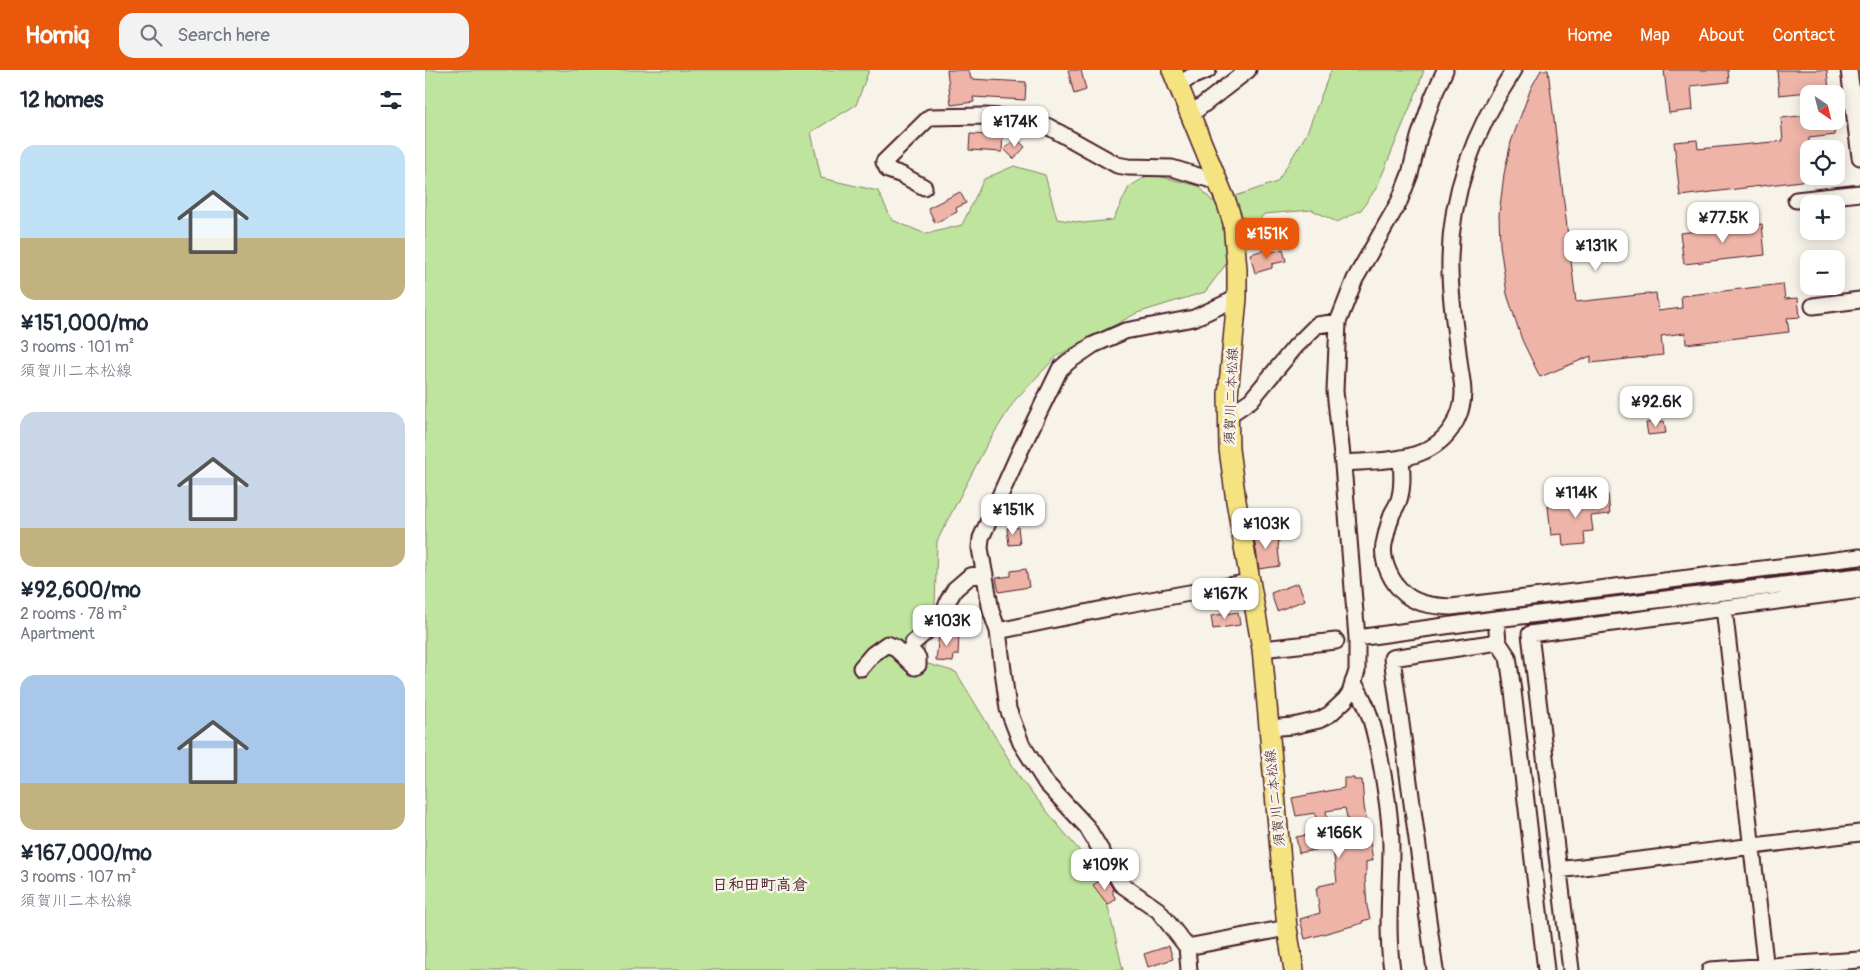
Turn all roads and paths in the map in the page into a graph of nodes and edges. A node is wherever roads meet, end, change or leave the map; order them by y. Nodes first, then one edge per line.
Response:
1 (1208, 70) edge
2 (1248, 70) edge
3 (1445, 70) edge
4 (1514, 70) edge
5 (1849, 70) edge
6 (1175, 78) edge
7 (1856, 99) edge
8 (1190, 115) junction
9 (1860, 157) edge
10 (1218, 182) junction
11 (924, 187) dead end
12 (1860, 192) edge
13 (1796, 200) dead end
14 (1237, 298) junction
15 (1860, 300) edge
16 (1813, 306) dead end
17 (1338, 322) junction
18 (1229, 415) junction
19 (1401, 458) junction
20 (1343, 463) junction
21 (1860, 557) edge
22 (985, 574) junction
23 (1860, 576) edge
24 (1250, 582) junction
25 (1860, 590) edge
26 (1724, 608) junction
27 (1496, 619) junction
28 (998, 631) junction
29 (1357, 638) junction
30 (1336, 641) dead end
31 (1498, 642) junction
32 (1262, 649) junction
33 (861, 668) dead end
34 (1353, 682) junction
35 (1268, 728) junction
36 (1860, 833) edge
37 (1752, 846) junction
38 (1559, 870) junction
39 (1287, 928) junction
40 (1187, 948) junction
41 (1860, 960) edge
42 (1766, 968) edge
43 (1189, 970) edge
44 (1294, 970) edge
45 (1392, 970) edge
46 (1435, 970) edge
47 (1546, 970) edge
48 (1571, 970) edge
49 (1710, 970) edge

1 - 6 street
2 - 8 street
3 - 17 street
4 - 19 street
5 - 7 street
6 - 8 main road, 須賀川二本松線
7 - 9 street
8 - 10 main road, 須賀川二本松線
10 - 11 street
10 - 14 main road, 須賀川二本松線
12 - 13 street
14 - 18 main road, 須賀川二本松線
14 - 22 street
15 - 16 street
17 - 18 street
17 - 20 street
18 - 24 main road, 須賀川二本松線
19 - 20 street
19 - 21 street
20 - 29 street
22 - 28 street
22 - 33 street
23 - 27 street
24 - 28 street
24 - 32 main road, 須賀川二本松線
25 - 26 street
26 - 37 street
26 - 38 street
27 - 29 street
27 - 31 street
28 - 40 street
29 - 34 street
30 - 32 street
31 - 46 street
31 - 47 street
32 - 35 main road, 須賀川二本松線
34 - 35 street
34 - 45 street
35 - 39 main road, 須賀川二本松線
36 - 37 street
37 - 38 street
37 - 42 street
38 - 48 street
39 - 40 street
39 - 44 main road, 須賀川二本松線
40 - 43 street
41 - 42 street
42 - 49 street

